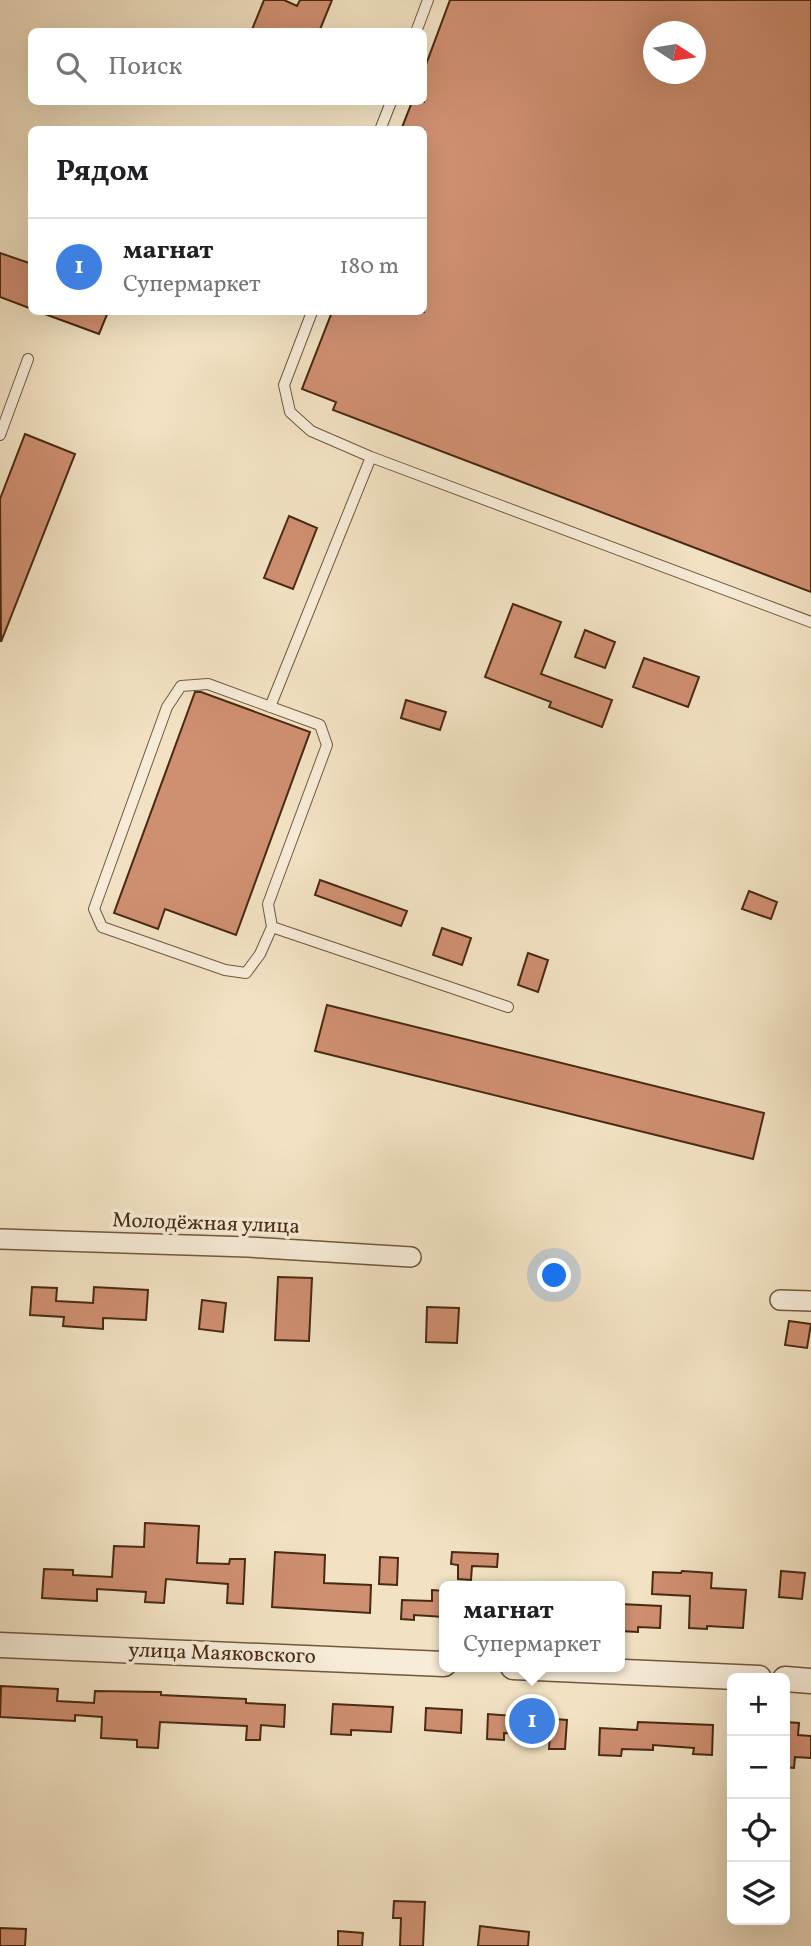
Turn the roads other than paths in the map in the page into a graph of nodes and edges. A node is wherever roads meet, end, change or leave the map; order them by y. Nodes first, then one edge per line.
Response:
1 (428, 0) edge
2 (418, 28) edge
3 (390, 105) edge
4 (382, 126) edge
5 (311, 315) edge
6 (28, 359) dead end
7 (0, 435) edge
8 (371, 457) junction
9 (811, 622) edge
10 (270, 706) junction
11 (272, 927) junction
12 (508, 1007) dead end
13 (0, 1239) edge
14 (411, 1257) dead end
15 (780, 1300) dead end
16 (811, 1301) edge
17 (0, 1645) edge
18 (439, 1664) edge
19 (625, 1672) edge
20 (727, 1677) edge
21 (790, 1679) edge
22 (811, 1681) edge

1 - 2 lane
3 - 4 lane
5 - 8 lane
6 - 7 lane
8 - 9 lane
8 - 10 lane
10 - 11 lane
10 - 11 lane
11 - 12 lane
13 - 14 street, Молодёжная улица
15 - 16 street
17 - 18 street, улица Маяковского
19 - 20 street
21 - 22 street

